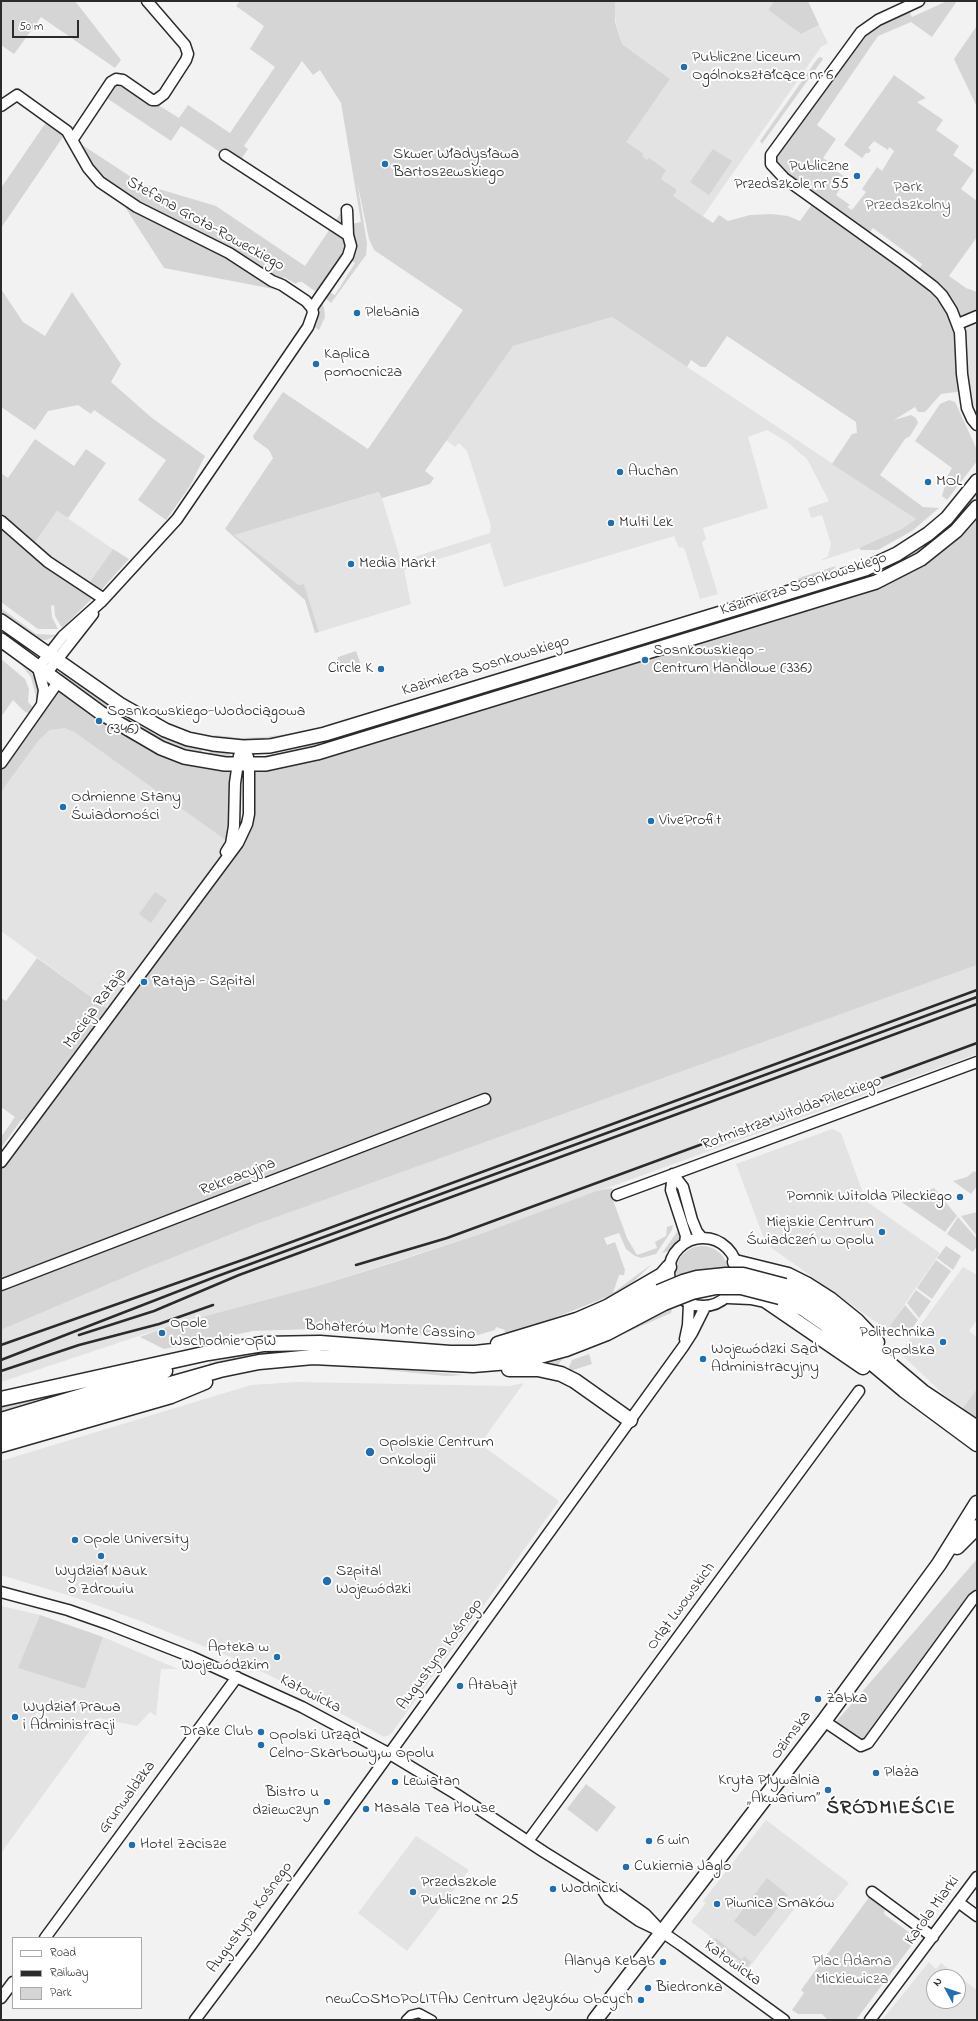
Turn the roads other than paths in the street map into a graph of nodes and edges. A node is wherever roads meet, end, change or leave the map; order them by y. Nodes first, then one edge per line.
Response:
1 (147, 1) edge
2 (919, 1) edge
3 (1, 106) edge
4 (73, 139) junction
5 (224, 155) dead end
6 (347, 210) dead end
7 (348, 235) junction
8 (312, 308) junction
9 (977, 316) edge
10 (958, 324) junction
11 (966, 398) junction
12 (977, 409) edge
13 (977, 425) edge
14 (977, 481) edge
15 (976, 509) edge
16 (1, 521) edge
17 (102, 601) junction
18 (1, 620) edge
19 (1, 640) edge
20 (52, 658) junction
21 (42, 671) junction
22 (58, 682) junction
23 (42, 704) junction
24 (242, 747) junction
25 (1, 762) edge
26 (243, 765) junction
27 (977, 1062) edge
28 (485, 1099) dead end
29 (1, 1162) edge
30 (673, 1174) junction
31 (617, 1195) dead end
32 (702, 1238) junction
33 (685, 1243) junction
34 (735, 1262) junction
35 (669, 1267) junction
36 (1, 1285) edge
37 (728, 1296) junction
38 (662, 1297) junction
39 (689, 1304) junction
40 (705, 1307) junction
41 (683, 1347) junction
42 (463, 1353) junction
43 (194, 1356) junction
44 (252, 1363) junction
45 (487, 1365) junction
46 (907, 1386) junction
47 (859, 1391) dead end
48 (1, 1399) edge
49 (1, 1420) edge
50 (630, 1420) junction
51 (975, 1426) edge
52 (1, 1432) edge
53 (977, 1444) edge
54 (1, 1445) edge
55 (977, 1503) edge
56 (977, 1527) edge
57 (939, 1564) junction
58 (1, 1592) edge
59 (977, 1596) edge
60 (237, 1677) junction
61 (824, 1721) junction
62 (388, 1753) junction
63 (528, 1841) junction
64 (977, 1877) edge
65 (872, 1892) dead end
66 (958, 1902) junction
67 (977, 1916) edge
68 (662, 1932) junction
69 (46, 1937) edge
70 (933, 1937) junction
71 (12, 1983) edge
72 (1, 1998) edge
73 (195, 2020) edge
74 (406, 2020) edge
75 (432, 2020) edge
76 (594, 2020) edge
77 (784, 2020) edge
78 (870, 2020) edge

1 - 4 street
2 - 10 street
3 - 4 street, Stefana Grota-Roweckiego
4 - 8 street, Stefana Grota-Roweckiego
5 - 7 street
6 - 7 street
7 - 8 street
8 - 17 street
9 - 10 street
10 - 11 street
11 - 12 street
11 - 13 street
14 - 24 street, Kazimierza Sosnkowskiego
15 - 26 street, Kazimierza Sosnkowskiego
16 - 17 street
17 - 20 street
18 - 20 street, Kazimierza Sosnkowskiego
19 - 21 street, Kazimierza Sosnkowskiego
20 - 21 street
20 - 24 street, Kazimierza Sosnkowskiego
21 - 22 street, Kazimierza Sosnkowskiego
21 - 23 street
22 - 23 street
22 - 26 street, Kazimierza Sosnkowskiego
23 - 25 street
24 - 26 street, Macieja Rataja
26 - 29 street, Macieja Rataja
27 - 30 street, Rotmistrza Witolda Pileckiego
28 - 36 street, Rekreacyjna
30 - 31 street, Rotmistrza Witolda Pileckiego
30 - 32 street
30 - 33 street
32 - 33 street
32 - 34 street
33 - 35 street
34 - 37 street
34 - 46 main road
35 - 39 street
35 - 42 main road
37 - 40 street
37 - 46 main road
38 - 42 main road, Bohaterów Monte Cassino
38 - 45 main road, Bohaterów Monte Cassino
38 - 46 main road, Bohaterów Monte Cassino, bridge
39 - 40 street
39 - 41 street, Augustyna Kośnego
40 - 41 street, Augustyna Kośnego
41 - 50 street, Augustyna Kośnego
42 - 43 main road, Bohaterów Monte Cassino
43 - 48 main road
43 - 49 main road
44 - 45 main road, Bohaterów Monte Cassino
44 - 52 main road
44 - 54 main road
45 - 50 main road
46 - 51 main road, Bohaterów Monte Cassino
46 - 53 main road, Bohaterów Monte Cassino
47 - 63 street, Orląt Lwowskich
50 - 62 street, Augustyna Kośnego
55 - 57 main road, Ozimska
56 - 57 main road, Ozimska
57 - 61 main road, Ozimska
58 - 60 street, Katowicka
59 - 61 street
60 - 62 street, Katowicka
60 - 69 street, Grunwaldzka
61 - 68 main road, Ozimska
62 - 63 street, Katowicka
62 - 73 street, Augustyna Kośnego
63 - 68 street, Katowicka
64 - 66 street, Karola Miarki
65 - 70 street
66 - 67 street
66 - 70 street, Karola Miarki
68 - 76 main road, Ozimska
68 - 77 street, Katowicka
70 - 78 street, Karola Miarki
71 - 72 street
74 - 75 street

